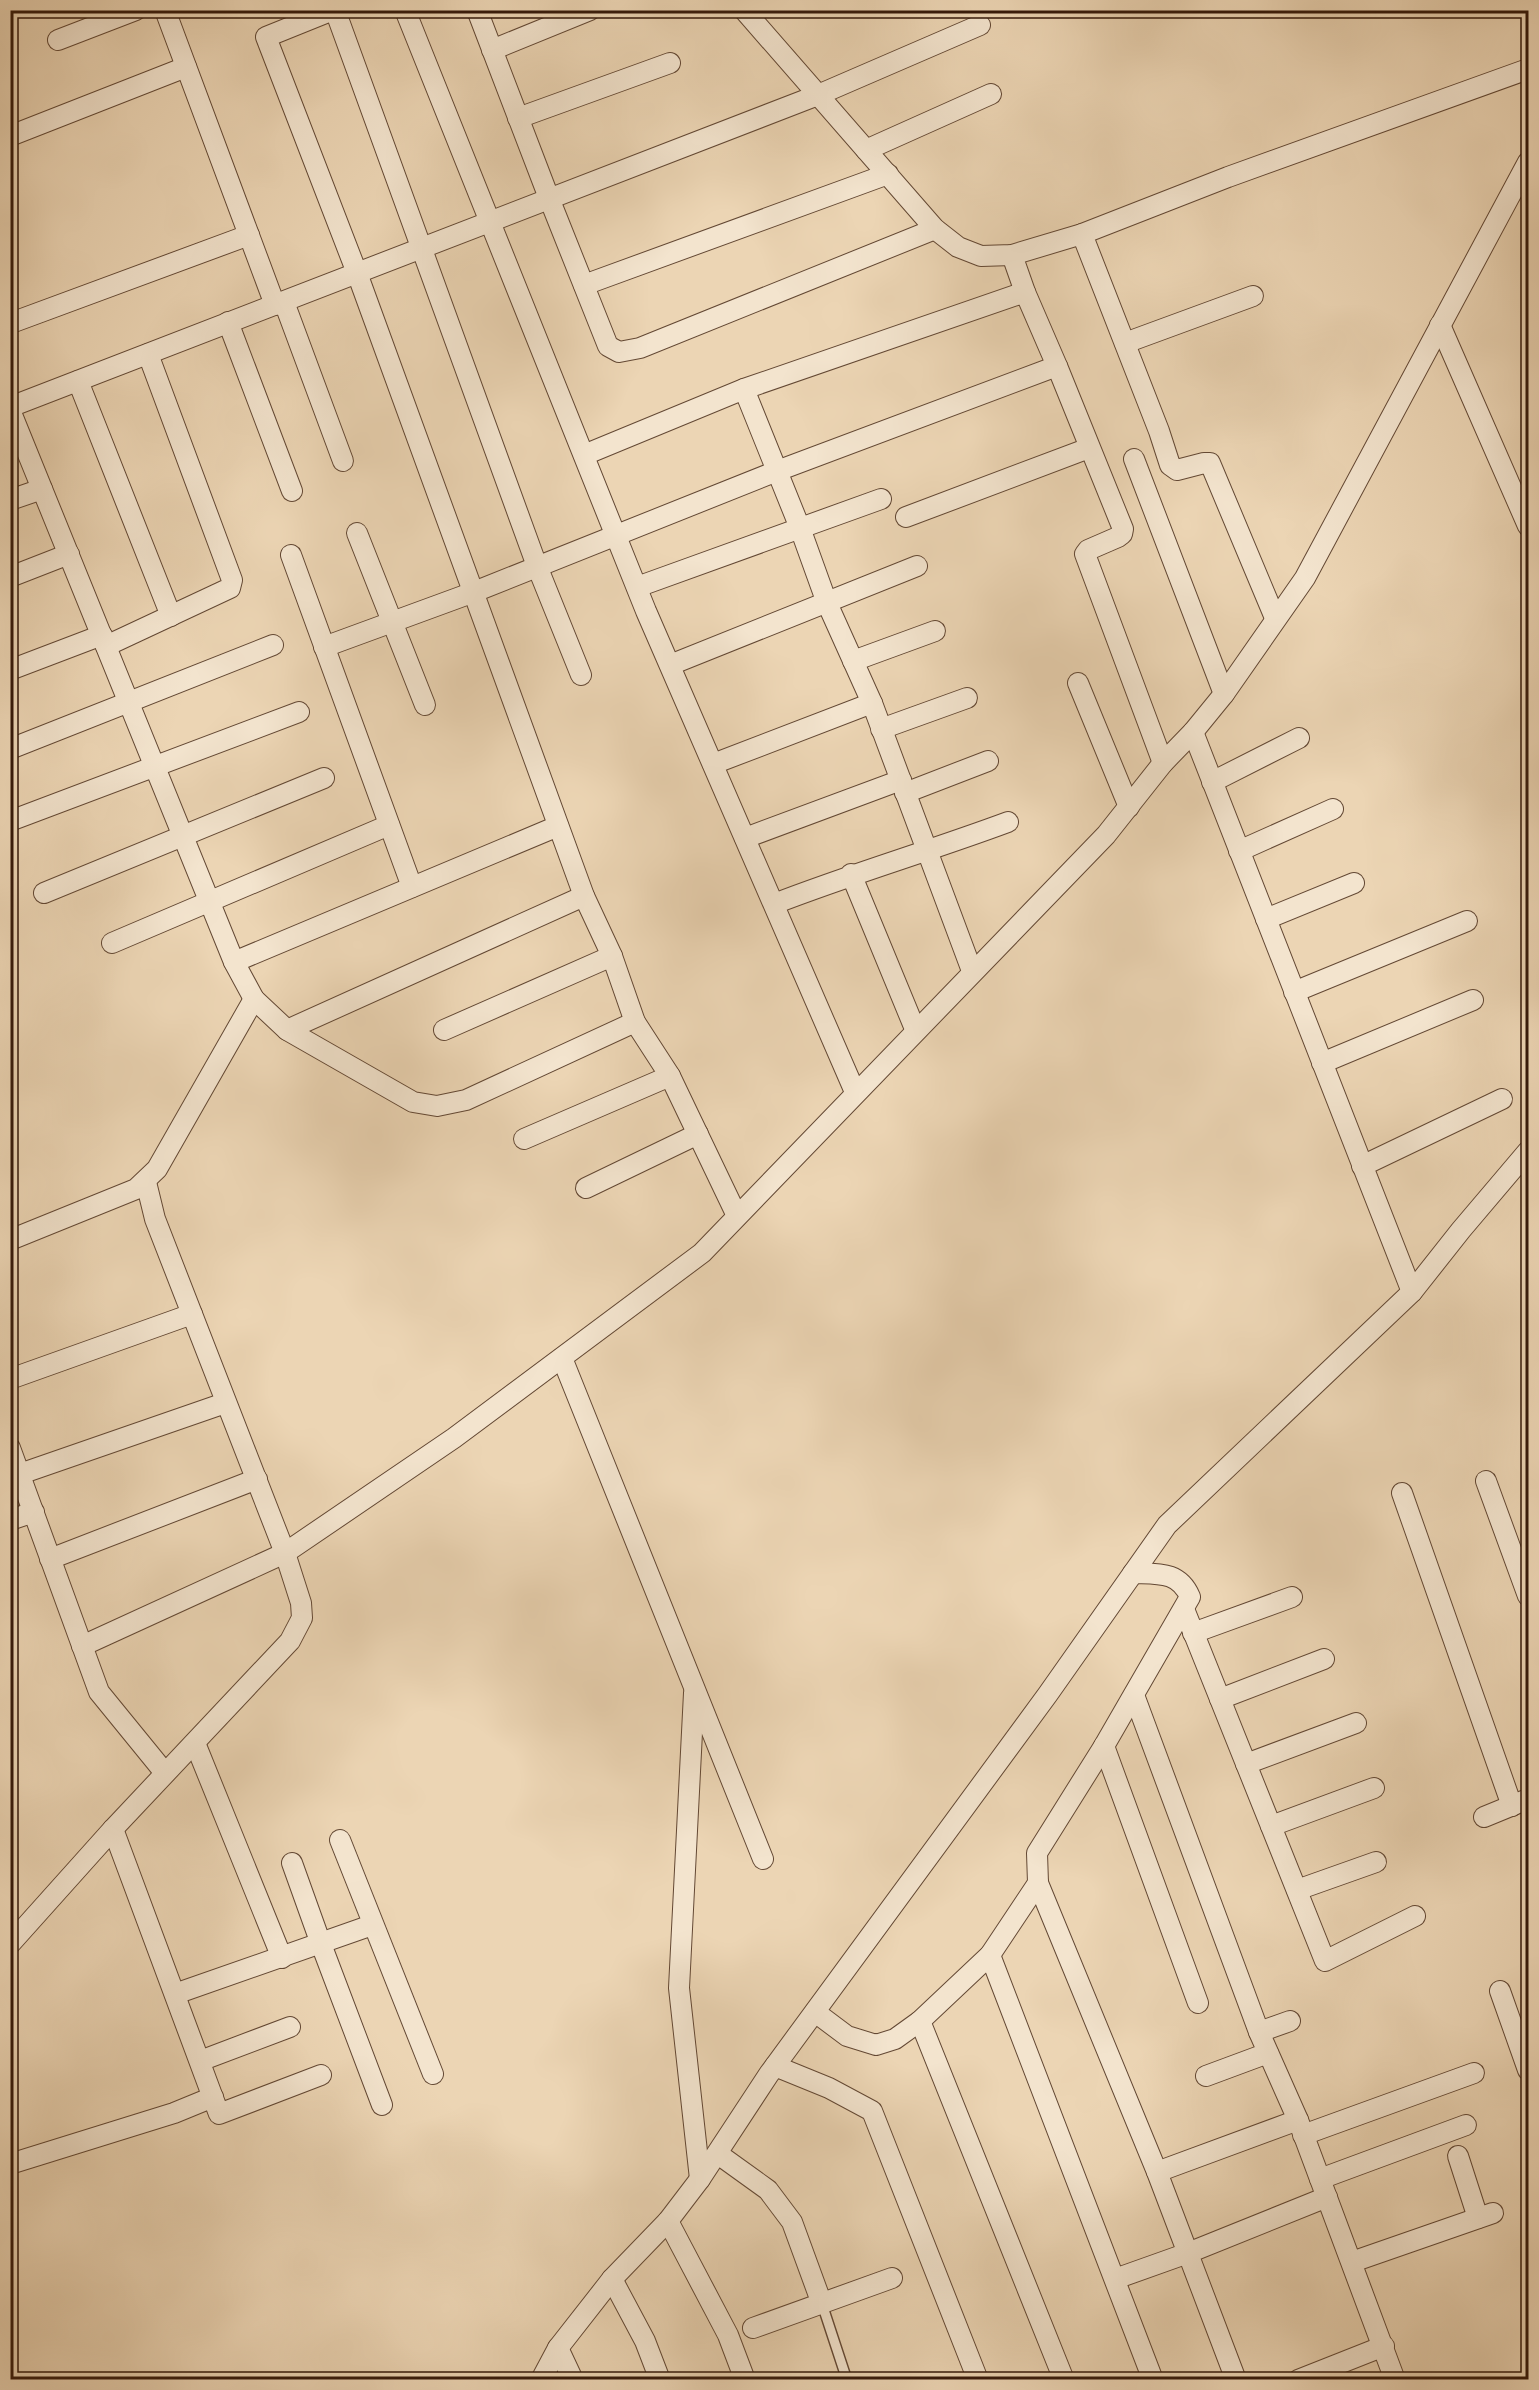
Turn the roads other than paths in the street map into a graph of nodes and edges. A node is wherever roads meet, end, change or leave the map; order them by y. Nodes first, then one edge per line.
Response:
1 (136, 10) edge
2 (165, 10) edge
3 (334, 10) edge
4 (405, 10) edge
5 (477, 10) edge
6 (590, 10) edge
7 (744, 10) edge
8 (980, 25) dead end
9 (58, 40) dead end
10 (492, 50) junction
11 (669, 63) dead end
12 (186, 67) junction
13 (1528, 69) edge
14 (991, 94) dead end
15 (818, 95) junction
16 (518, 118) junction
17 (10, 136) edge
18 (866, 150) junction
19 (1528, 162) edge
20 (888, 174) junction
21 (549, 198) junction
22 (491, 221) junction
23 (935, 229) junction
24 (1082, 234) junction
25 (249, 235) junction
26 (422, 248) junction
27 (1012, 255) junction
28 (357, 273) junction
29 (584, 285) junction
30 (1025, 292) junction
31 (1253, 296) dead end
32 (280, 304) junction
33 (228, 322) junction
34 (11, 323) edge
35 (1440, 325) junction
36 (1125, 343) junction
37 (147, 354) junction
38 (1057, 366) junction
39 (78, 381) junction
40 (744, 389) junction
41 (10, 409) edge
42 (1089, 448) junction
43 (584, 455) junction
44 (1134, 459) dead end
45 (343, 461) dead end
46 (777, 471) junction
47 (42, 489) junction
48 (292, 491) dead end
49 (881, 499) dead end
50 (10, 500) edge
51 (906, 518) dead end
52 (1528, 526) edge
53 (800, 528) junction
54 (357, 533) dead end
55 (616, 534) junction
56 (69, 554) junction
57 (291, 555) dead end
58 (537, 566) junction
59 (917, 566) dead end
60 (10, 577) edge
61 (637, 587) junction
62 (474, 592) junction
63 (827, 603) junction
64 (171, 616) junction
65 (1275, 618) junction
66 (392, 622) junction
67 (935, 631) dead end
68 (104, 640) junction
69 (273, 645) dead end
70 (324, 647) junction
71 (853, 662) junction
72 (670, 665) junction
73 (10, 670) edge
74 (581, 675) dead end
75 (1078, 684) dead end
76 (1224, 694) junction
77 (967, 698) dead end
78 (129, 702) junction
79 (872, 703) junction
80 (425, 705) dead end
81 (299, 712) dead end
82 (881, 729) junction
83 (1193, 732) junction
84 (1299, 738) dead end
85 (10, 748) edge
86 (988, 761) dead end
87 (1163, 763) junction
88 (713, 764) junction
89 (155, 767) junction
90 (324, 778) dead end
91 (1212, 782) junction
92 (903, 787) junction
93 (1129, 807) junction
94 (1333, 809) dead end
95 (10, 822) edge
96 (1008, 822) dead end
97 (389, 825) junction
98 (558, 826) junction
99 (184, 836) junction
100 (745, 838) junction
101 (928, 851) junction
102 (1239, 851) junction
103 (851, 874) junction
104 (1354, 883) dead end
105 (412, 887) junction
106 (44, 893) dead end
107 (584, 896) junction
108 (210, 901) junction
109 (774, 904) junction
110 (1266, 919) junction
111 (1467, 921) dead end
112 (112, 943) dead end
113 (612, 956) junction
114 (234, 962) junction
115 (972, 971) junction
116 (1294, 992) junction
117 (254, 999) junction
118 (1473, 1000) dead end
119 (635, 1022) junction
120 (915, 1029) junction
121 (286, 1030) junction
122 (444, 1030) dead end
123 (1322, 1063) junction
124 (670, 1076) junction
125 (855, 1092) junction
126 (1502, 1099) dead end
127 (698, 1134) junction
128 (524, 1139) dead end
129 (1528, 1152) edge
130 (1362, 1166) junction
131 (146, 1182) junction
132 (586, 1188) dead end
133 (737, 1216) junction
134 (10, 1240) edge
135 (1412, 1292) junction
136 (192, 1314) junction
137 (562, 1358) junction
138 (10, 1379) edge
139 (225, 1403) junction
140 (10, 1448) edge
141 (20, 1474) junction
142 (257, 1479) junction
143 (1486, 1481) dead end
144 (1402, 1493) dead end
145 (34, 1512) junction
146 (10, 1520) edge
147 (285, 1553) junction
148 (50, 1559) junction
149 (1134, 1573) junction
150 (1528, 1596) edge
151 (1292, 1597) dead end
152 (1184, 1609) junction
153 (1193, 1633) junction
154 (82, 1646) junction
155 (1324, 1659) dead end
156 (694, 1687) junction
157 (1134, 1695) junction
158 (1220, 1699) junction
159 (1356, 1723) dead end
160 (195, 1743) junction
161 (1104, 1746) junction
162 (1246, 1764) junction
163 (165, 1773) junction
164 (1374, 1788) dead end
165 (1520, 1803) edge
166 (1484, 1817) dead end
167 (1271, 1826) junction
168 (113, 1829) junction
169 (340, 1840) dead end
170 (763, 1859) dead end
171 (1376, 1862) dead end
172 (292, 1863) dead end
173 (1038, 1883) junction
174 (1297, 1890) junction
175 (1415, 1916) dead end
176 (372, 1925) junction
177 (10, 1944) edge
178 (321, 1944) junction
179 (990, 1955) junction
180 (282, 1958) junction
181 (1500, 1991) dead end
182 (176, 1994) junction
183 (1198, 2003) dead end
184 (815, 2012) junction
185 (1290, 2020) dead end
186 (920, 2021) junction
187 (290, 2027) dead end
188 (1259, 2032) junction
189 (1268, 2053) junction
190 (200, 2061) junction
191 (775, 2066) junction
192 (1528, 2070) edge
193 (1474, 2073) dead end
194 (433, 2074) dead end
195 (321, 2075) dead end
196 (1206, 2076) dead end
197 (213, 2097) junction
198 (382, 2105) dead end
199 (1466, 2125) dead end
200 (1301, 2128) junction
201 (718, 2154) junction
202 (1458, 2156) dead end
203 (13, 2160) edge
204 (1157, 2172) junction
205 (700, 2179) junction
206 (1324, 2188) junction
207 (668, 2222) junction
208 (1188, 2253) junction
209 (1352, 2262) junction
210 (892, 2278) dead end
211 (612, 2279) junction
212 (1115, 2279) junction
213 (822, 2304) junction
214 (753, 2328) dead end
215 (1384, 2346) junction
216 (558, 2348) junction
217 (1304, 2378) edge
218 (542, 2379) edge
219 (573, 2379) edge
220 (660, 2379) edge
221 (745, 2379) edge
222 (848, 2379) edge
223 (978, 2379) edge
224 (1064, 2379) edge
225 (1153, 2379) edge
226 (1236, 2379) edge
227 (1395, 2379) edge

1 - 9 street
2 - 12 street
3 - 26 street
3 - 28 street
4 - 22 street
5 - 10 street
6 - 10 street
7 - 15 street
8 - 15 street
10 - 16 street
11 - 16 street
12 - 17 street
12 - 25 street
13 - 24 street
14 - 18 street
15 - 18 street
15 - 21 street
16 - 21 street
18 - 20 street
19 - 35 street
20 - 23 street
20 - 29 street
21 - 22 street
21 - 29 street
22 - 26 street
22 - 43 street
23 - 27 street
23 - 29 street
24 - 27 street
24 - 36 street
25 - 32 street
25 - 34 street
26 - 28 street
26 - 58 street
27 - 30 street
28 - 32 street
28 - 62 street
30 - 38 street
30 - 40 street
31 - 36 street
32 - 33 street
32 - 45 street
33 - 37 street
33 - 48 street
35 - 52 street
35 - 65 street
36 - 65 street
37 - 39 street
37 - 64 street
38 - 42 street
38 - 46 street
39 - 41 street
39 - 64 street
40 - 43 street
40 - 46 street
41 - 47 street
42 - 51 street
42 - 87 street
43 - 55 street
44 - 76 street
46 - 53 street
46 - 55 street
47 - 50 street
47 - 56 street
49 - 53 street
53 - 61 street
53 - 63 street
54 - 66 street
55 - 58 street
55 - 61 street
56 - 60 street
56 - 68 street
57 - 70 street
58 - 62 street
58 - 74 street
59 - 63 street
61 - 72 street
62 - 66 street
62 - 98 street
63 - 71 street
63 - 72 street
64 - 68 street
65 - 76 street
66 - 70 street
66 - 80 street
67 - 71 street
68 - 73 street
68 - 78 street
69 - 78 street
70 - 97 street
71 - 79 street
72 - 88 street
75 - 93 street
76 - 83 street
77 - 82 street
78 - 85 street
78 - 89 street
79 - 82 street
79 - 88 street
81 - 89 street
82 - 92 street
83 - 87 street
83 - 91 street
84 - 91 street
86 - 92 street
87 - 93 street
88 - 100 street
89 - 95 street
89 - 99 street
90 - 99 street
91 - 102 street
92 - 100 street
92 - 101 street
93 - 115 street
94 - 102 street
96 - 101 street
97 - 105 street
97 - 108 street
98 - 105 street
98 - 107 street
99 - 106 street
99 - 108 street
100 - 109 street
101 - 103 street
101 - 115 street
102 - 110 street
103 - 109 street
103 - 120 street
104 - 110 street
105 - 114 street
107 - 113 street
107 - 121 street
108 - 112 street
108 - 114 street
109 - 125 street
110 - 116 street
111 - 116 street
113 - 119 street
113 - 122 street
114 - 117 street
115 - 120 street
116 - 123 street
117 - 121 street
117 - 131 street
118 - 123 street
119 - 121 street
119 - 124 street
120 - 125 street
123 - 130 street
124 - 127 street
124 - 128 street
125 - 133 street
126 - 130 street
127 - 132 street
127 - 133 street
129 - 135 street
130 - 135 street
131 - 134 street
131 - 136 street
133 - 137 street
135 - 149 street
136 - 138 street
136 - 139 street
137 - 147 street
137 - 156 street
139 - 141 street
139 - 142 street
140 - 141 street
141 - 145 street
142 - 147 street
142 - 148 street
143 - 150 street
144 - 165 street
145 - 146 street
145 - 148 street
147 - 154 street
147 - 160 street
148 - 154 street
149 - 152 street
149 - 184 street
151 - 153 street
152 - 153 street
152 - 157 street
153 - 158 street
154 - 163 street
155 - 158 street
156 - 170 street
156 - 205 street
157 - 161 street
157 - 188 street
158 - 162 street
159 - 162 street
160 - 163 street
160 - 180 street
161 - 173 street
161 - 183 street
162 - 167 street
163 - 168 street
164 - 167 street
165 - 166 street
167 - 174 street
168 - 177 street
168 - 182 street
169 - 176 street
171 - 174 street
172 - 178 street
173 - 179 street
173 - 204 street
174 - 175 street
176 - 178 street
176 - 194 street
178 - 180 street
178 - 198 street
179 - 186 street
179 - 212 street
180 - 182 street
181 - 192 street
182 - 190 street
184 - 186 street
184 - 191 street
185 - 188 street
186 - 224 street
187 - 190 street
188 - 189 street
189 - 196 street
189 - 200 street
190 - 197 street
191 - 201 street
191 - 223 street
193 - 200 street
195 - 197 street
197 - 203 street
199 - 206 street
200 - 204 street
200 - 206 street
201 - 205 street
201 - 213 street
202 - 209 street
204 - 208 street
205 - 207 street
206 - 208 street
206 - 209 street
207 - 211 street
207 - 221 street
208 - 212 street
208 - 226 street
209 - 215 street
210 - 213 street
211 - 216 street
211 - 220 street
212 - 225 street
213 - 214 street
213 - 222 lane
215 - 217 street
215 - 227 street
216 - 218 street
216 - 219 street

